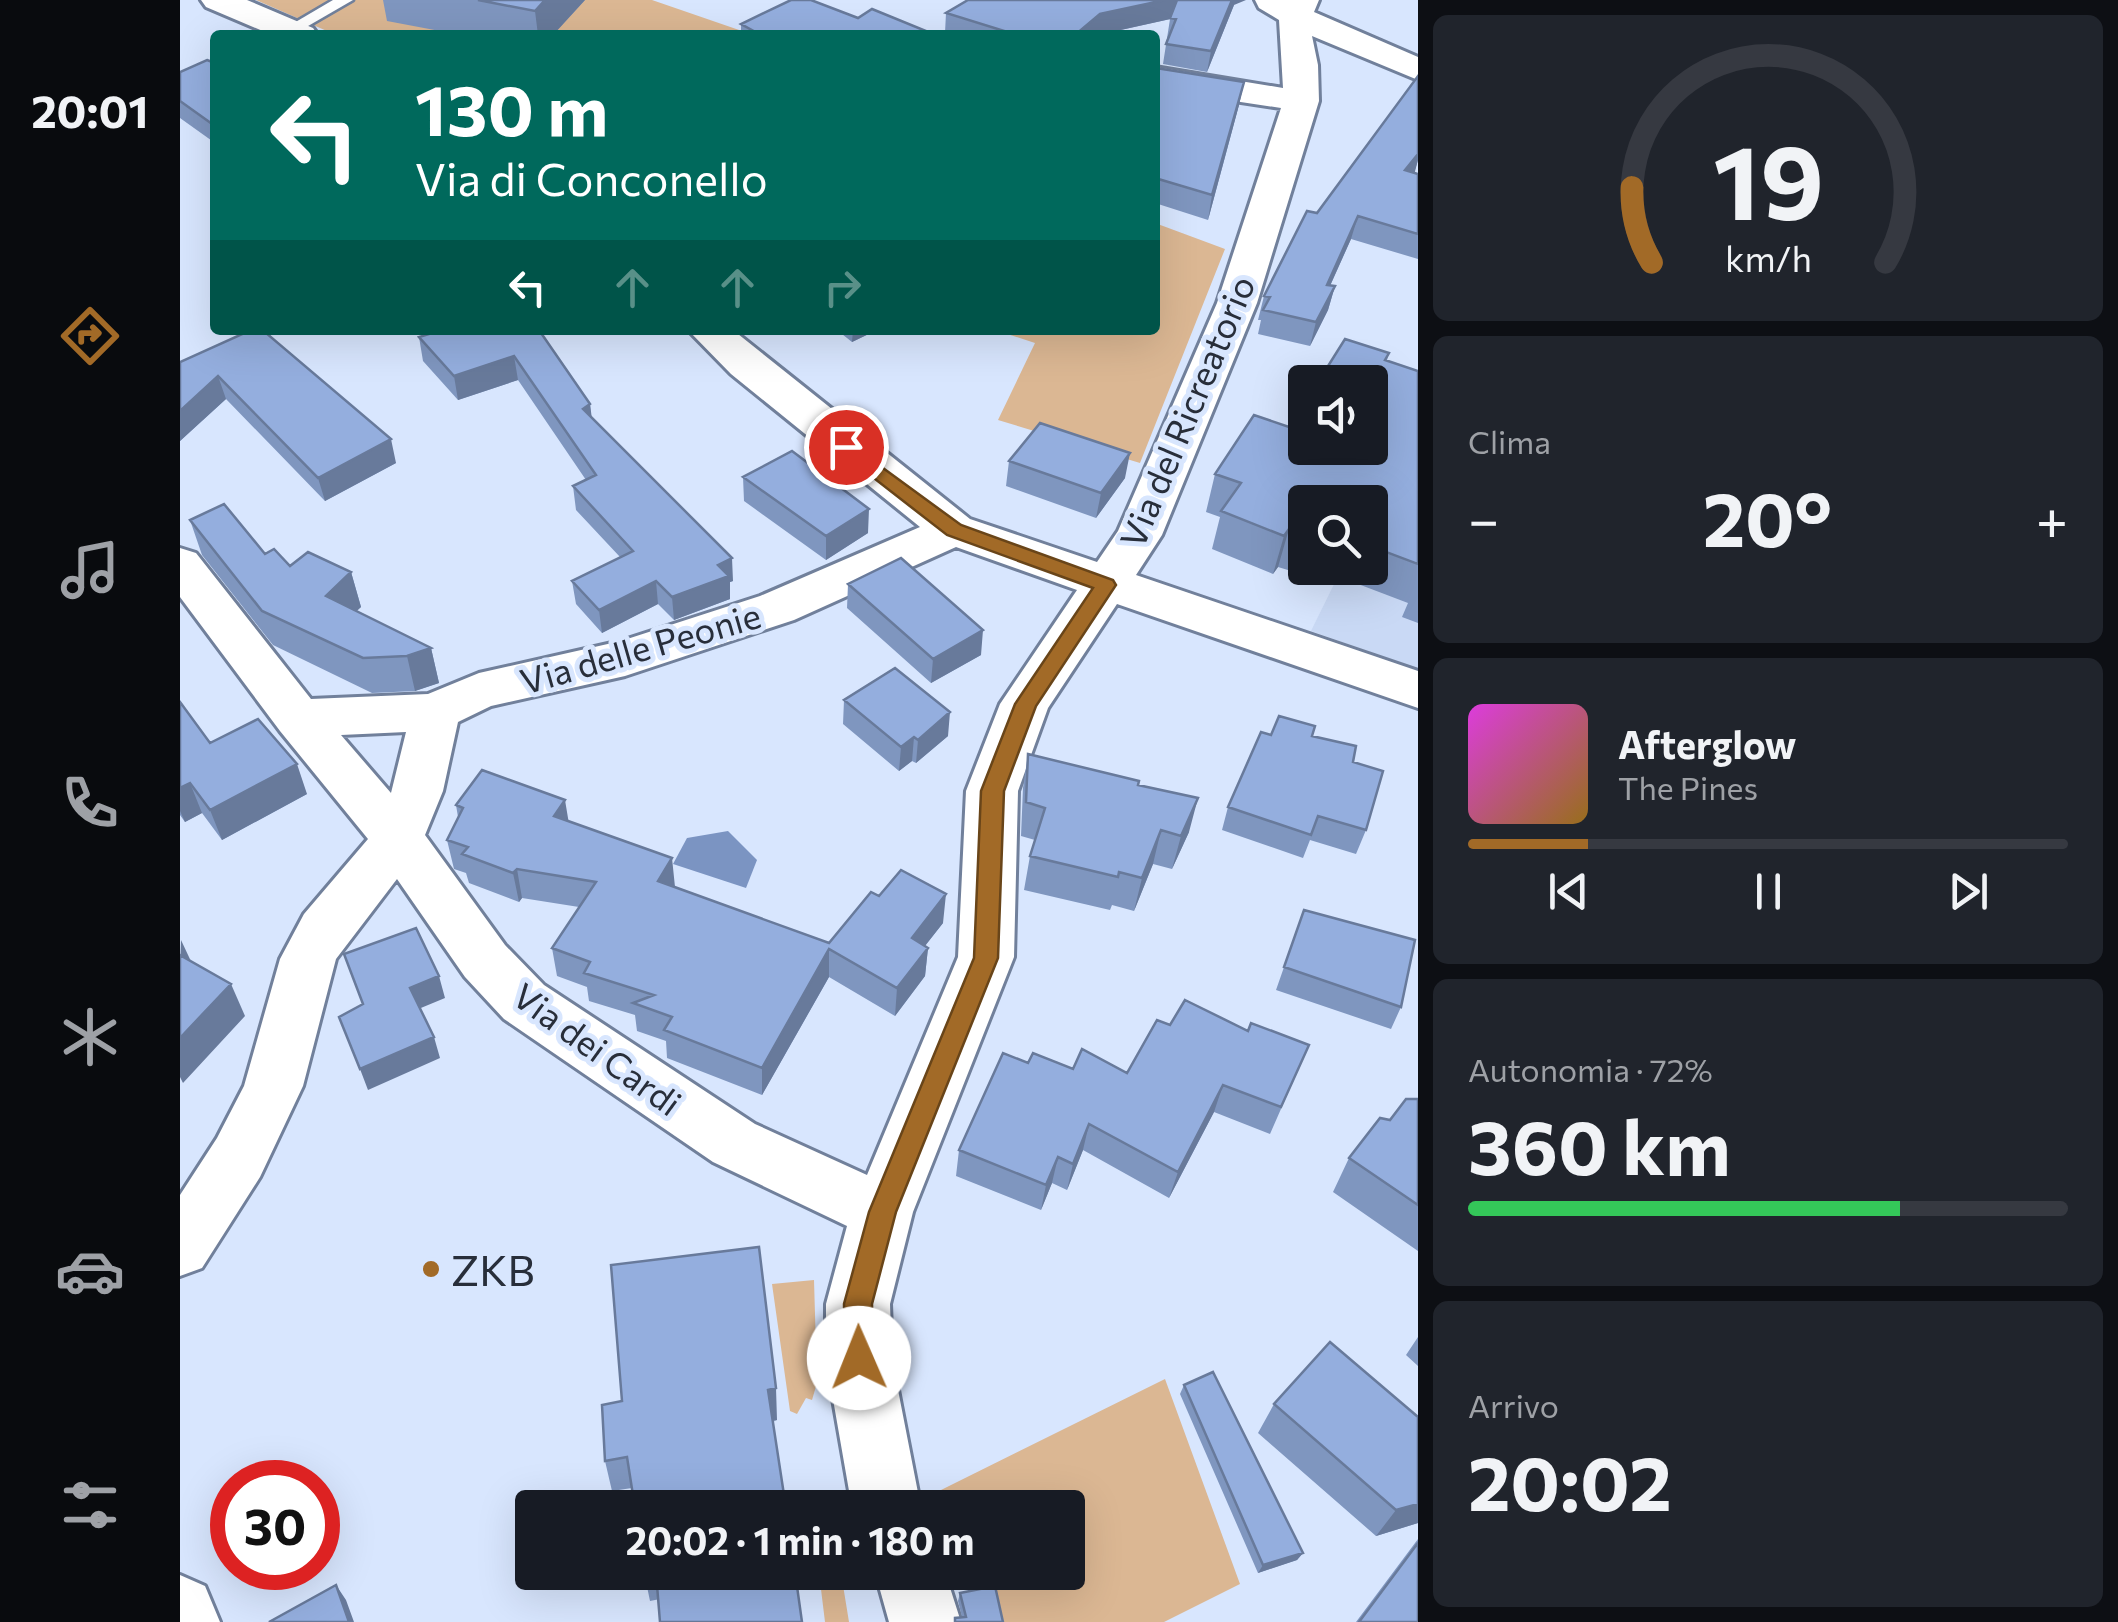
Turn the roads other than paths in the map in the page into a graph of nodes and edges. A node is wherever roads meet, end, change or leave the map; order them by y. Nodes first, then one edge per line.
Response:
1 (218, 0) edge
2 (345, 0) edge
3 (1289, 5) edge
4 (291, 30) edge
5 (299, 30) edge
6 (1418, 70) edge
7 (1160, 79) edge
8 (1301, 101) junction
9 (715, 335) edge
10 (954, 530) junction
11 (180, 564) edge
12 (1106, 585) junction
13 (1418, 690) edge
14 (434, 712) junction
15 (298, 718) junction
16 (397, 837) junction
17 (882, 1212) junction
18 (180, 1247) edge
19 (885, 1490) edge
20 (915, 1590) edge
21 (180, 1611) edge
22 (184, 1622) edge
23 (925, 1622) edge

1 - 4 street
2 - 5 lane
3 - 6 street, Via del Ricreatorio
3 - 8 street, Via del Ricreatorio
7 - 8 street
8 - 12 street, Via del Ricreatorio
9 - 10 street
10 - 12 street
10 - 14 street, Via delle Peonie
11 - 15 street, Via dei Cardi
12 - 13 street
12 - 17 street, Via del Ricreatorio
14 - 15 street
14 - 16 street
15 - 16 street, Via dei Cardi
16 - 17 street, Via dei Cardi
16 - 18 street
17 - 19 street, Via del Ricreatorio
20 - 23 street
21 - 22 street

